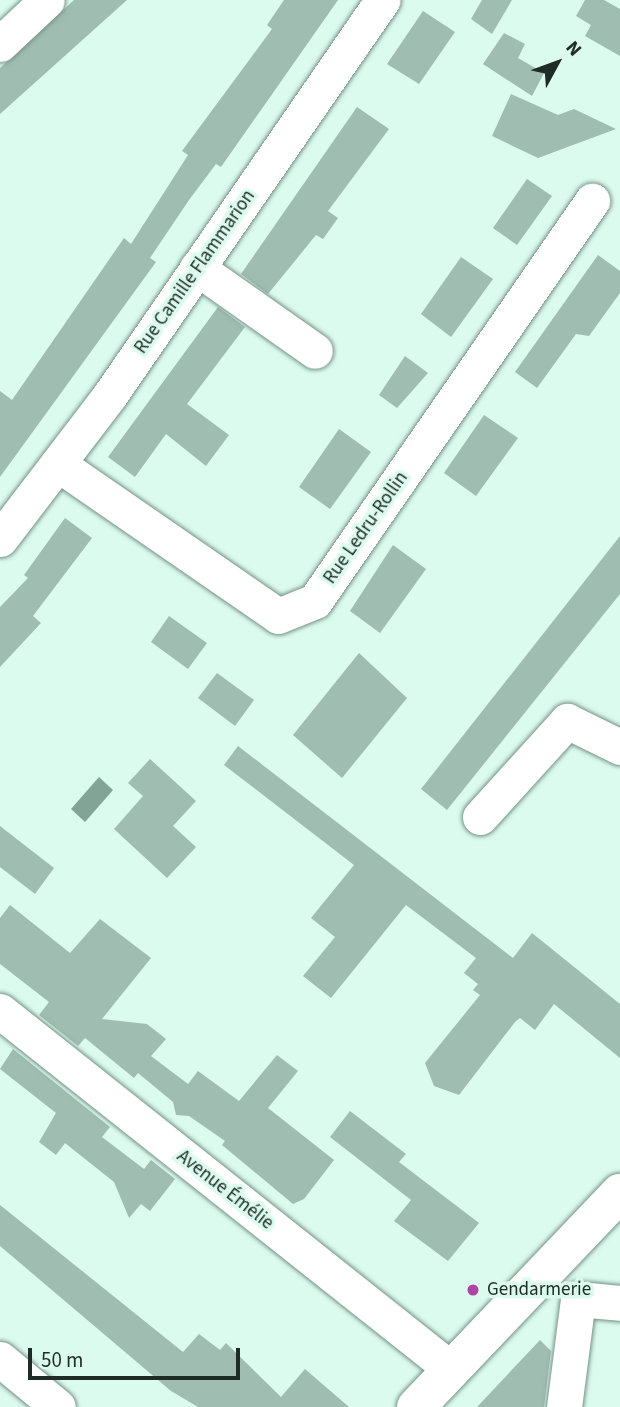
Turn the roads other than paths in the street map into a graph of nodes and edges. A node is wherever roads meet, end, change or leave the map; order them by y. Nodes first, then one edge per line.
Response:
1 (47, 0) edge
2 (383, 0) edge
3 (0, 44) edge
4 (592, 201) dead end
5 (197, 268) junction
6 (315, 351) dead end
7 (58, 464) junction
8 (0, 539) edge
9 (620, 747) edge
10 (480, 817) dead end
11 (0, 1011) edge
12 (620, 1193) edge
13 (548, 1267) junction
14 (578, 1299) junction
15 (620, 1303) edge
16 (0, 1359) edge
17 (451, 1369) junction
18 (58, 1407) edge
19 (416, 1407) edge
20 (564, 1407) edge

1 - 3 street
2 - 5 street, Rue Camille Flammarion
4 - 7 street, Rue Ledru-Rollin
5 - 6 street
5 - 7 street, Rue Camille Flammarion
7 - 8 street, Rue Camille Flammarion
9 - 10 street
11 - 17 street, Avenue Émélie
12 - 13 main road
13 - 14 street
13 - 17 main road
14 - 15 street
14 - 20 street
16 - 18 street
17 - 19 main road

